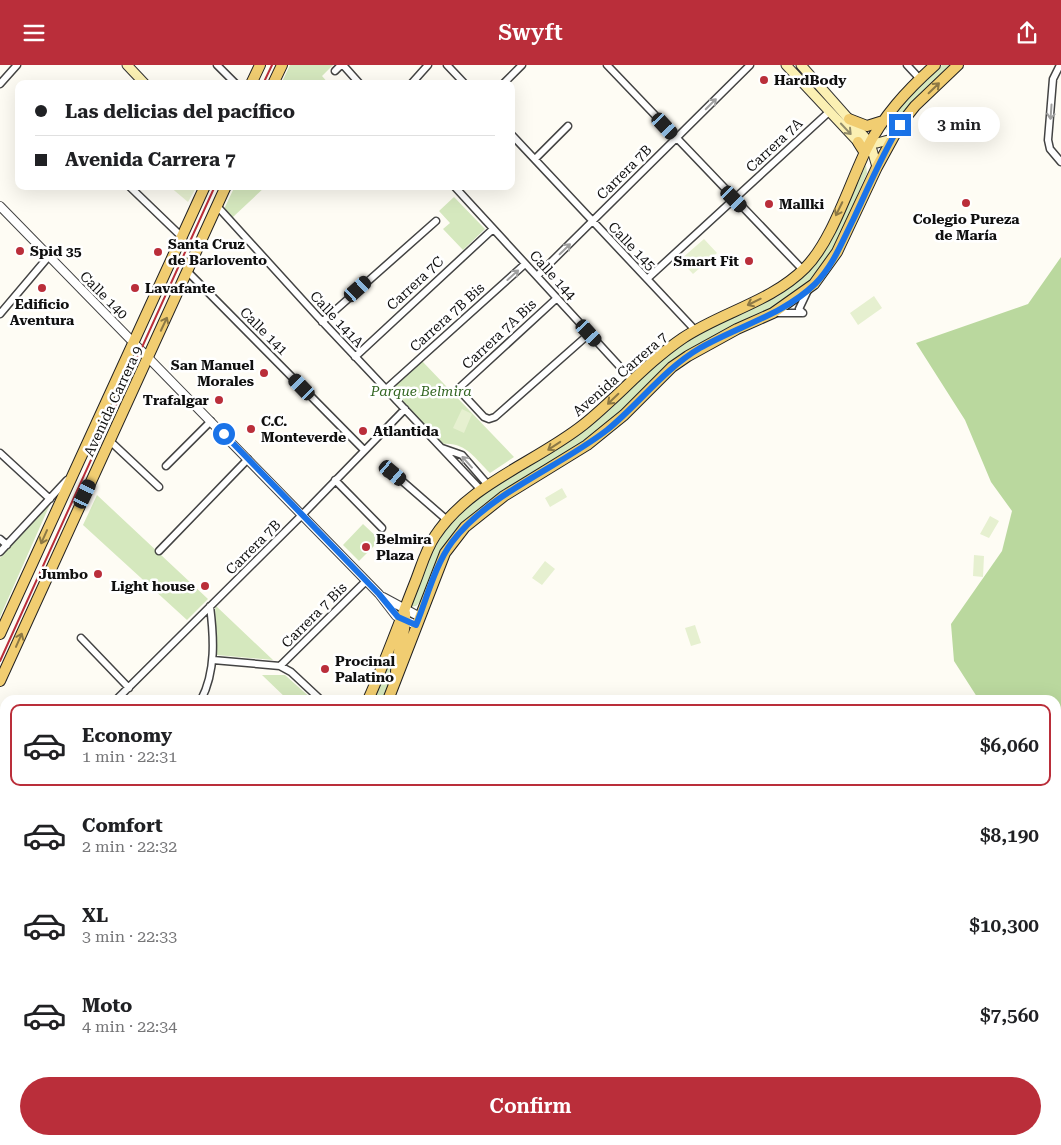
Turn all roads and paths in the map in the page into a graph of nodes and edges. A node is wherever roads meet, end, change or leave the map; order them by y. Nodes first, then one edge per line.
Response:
1 (17, 65) edge
2 (127, 65) edge
3 (217, 65) edge
4 (260, 65) edge
5 (282, 65) edge
6 (342, 65) edge
7 (428, 65) edge
8 (447, 65) edge
9 (522, 65) edge
10 (607, 65) edge
11 (750, 65) edge
12 (786, 65) edge
13 (801, 65) edge
14 (907, 65) edge
15 (936, 65) edge
16 (958, 65) edge
17 (1060, 65) edge
18 (334, 71) dead end
19 (920, 79) junction
20 (141, 80) edge
21 (232, 80) edge
22 (253, 80) edge
23 (276, 80) edge
24 (356, 80) edge
25 (415, 80) edge
26 (461, 80) edge
27 (507, 80) edge
28 (0, 84) edge
29 (830, 111) junction
30 (849, 119) junction
31 (883, 120) junction
32 (568, 126) dead end
33 (515, 138) edge
34 (676, 138) junction
35 (892, 139) junction
36 (858, 142) joint
37 (868, 148) junction
38 (535, 159) junction
39 (1061, 162) edge
40 (861, 163) junction
41 (876, 170) junction
42 (133, 190) edge
43 (203, 190) edge
44 (224, 190) edge
45 (458, 190) edge
46 (734, 199) junction
47 (0, 206) edge
48 (217, 206) junction
49 (436, 221) dead end
50 (592, 222) junction
51 (493, 229) junction
52 (183, 238) junction
53 (49, 256) junction
54 (526, 264) junction
55 (803, 270) junction
56 (188, 271) junction
57 (537, 276) junction
58 (648, 279) junction
59 (808, 290) junction
60 (556, 298) junction
61 (773, 313) junction
62 (0, 314) edge
63 (322, 322) junction
64 (695, 330) junction
65 (589, 333) junction
66 (134, 343) junction
67 (149, 357) junction
68 (355, 357) junction
69 (632, 381) junction
70 (386, 389) junction
71 (405, 409) junction
72 (211, 421) junction
73 (110, 441) junction
74 (440, 448) junction
75 (364, 450) junction
76 (0, 453) edge
77 (248, 459) junction
78 (166, 466) dead end
79 (387, 473) dead end
80 (73, 474) junction
81 (335, 480) junction
82 (159, 487) dead end
83 (484, 487) junction
84 (50, 499) junction
85 (302, 515) junction
86 (447, 520) junction
87 (382, 528) dead end
88 (0, 539) edge
89 (7, 545) junction
90 (158, 551) dead end
91 (0, 552) edge
92 (366, 581) junction
93 (210, 606) junction
94 (403, 616) junction
95 (418, 621) junction
96 (0, 634) edge
97 (81, 639) dead end
98 (213, 660) junction
99 (280, 666) junction
100 (396, 679) junction
101 (0, 681) edge
102 (129, 688) junction
103 (121, 695) edge
104 (203, 695) edge
105 (316, 695) edge
106 (370, 695) edge
107 (390, 695) edge

1 - 28 street
2 - 20 main road
3 - 21 street
4 - 22 main road
5 - 23 main road
6 - 18 street
6 - 24 street
7 - 25 street
8 - 26 street
9 - 27 street
10 - 34 street
34 -> 11 street, Carrera 7B
12 - 29 main road
13 - 30 main road
14 - 19 street
15 - 19 main road, Avenida Carrera 7
35 -> 16 main road, Avenida Carrera 7
17 -> 39 street
19 - 31 main road, Avenida Carrera 7
29 -> 36 main road
29 - 46 street, Carrera 7A
30 - 31 main road
30 - 37 main road
31 - 37 main road, Avenida Carrera 7
32 - 38 street
33 - 38 street, Calle 145
34 - 46 street
34 - 50 street, Carrera 7B
35 - 37 main road
35 - 41 main road, Avenida Carrera 7
36 - 37 main road
37 - 40 main road, Avenida Carrera 7
37 - 41 main road
38 - 50 street, Calle 145
40 - 41 main road
40 -> 55 main road, Avenida Carrera 7
41 - 59 main road, Avenida Carrera 7
42 - 52 street
43 - 52 main road, Avenida Carrera 9
44 - 48 main road, Avenida Carrera 9
45 - 51 street, Calle 144
46 - 55 street
46 - 58 street, Carrera 7A
47 - 53 street, Calle 140
48 - 56 main road, Avenida Carrera 9
48 - 63 street, Calle 141A
49 - 63 street
57 -> 50 street, Carrera 7B
50 - 58 street, Calle 145
51 - 54 street, Calle 144
51 - 68 street, Carrera 7C
52 - 66 main road, Avenida Carrera 9
53 - 62 street
53 - 66 street, Calle 140
54 - 57 street, Calle 144
70 -> 54 street, Carrera 7B Bis
55 -> 64 main road, Avenida Carrera 7
67 -> 56 main road, Avenida Carrera 9
56 - 75 street, Calle 141
57 - 60 street, Calle 144
58 - 64 street, Calle 145
59 - 61 main road, Avenida Carrera 7
59 - 61 street
60 - 65 street, Calle 144
60 - 65 street, Carrera 7A Bis
61 - 95 main road, Avenida Carrera 7
63 - 68 street, Calle 141A
64 - 69 main road, Avenida Carrera 7
65 - 69 street, Calle 144
66 - 67 street, Calle 140
66 - 80 main road, Avenida Carrera 9
67 - 72 street, Calle 140
67 - 73 main road, Avenida Carrera 9
68 - 70 street, Calle 141A
69 -> 83 main road, Avenida Carrera 7
70 - 71 street, Calle 141A
71 - 74 street, Calle 141A
71 - 75 street, Carrera 7B
72 - 77 street, Calle 140
72 - 78 street
73 - 82 street
101 -> 73 main road, Avenida Carrera 9
74 - 83 street, Calle 141A
83 -> 74 street, Calle 141A
75 - 81 street, Carrera 7B
76 - 84 street
77 - 85 street, Calle 140
77 - 90 street
79 - 86 street
80 - 84 street
80 -> 96 main road, Avenida Carrera 9
81 - 85 street, Carrera 7B
81 - 87 street
83 - 86 main road, Avenida Carrera 7
84 - 89 street
85 - 92 street, Calle 140
85 - 93 street, Carrera 7B
86 - 94 main road, Avenida Carrera 7
88 - 89 street
89 - 91 street
92 - 94 street, Calle 140
92 - 99 street, Carrera 7 Bis
93 - 98 street
93 - 102 street, Carrera 7B
94 - 95 street, Calle 140
94 - 95 street, Calle 140
94 - 100 main road
94 - 106 main road, Avenida Carrera 7
95 - 100 main road, Avenida Carrera 7
97 - 102 street
98 - 99 street
98 - 104 street
99 - 105 street
100 - 107 main road, Avenida Carrera 7
102 - 103 street, Carrera 7B

